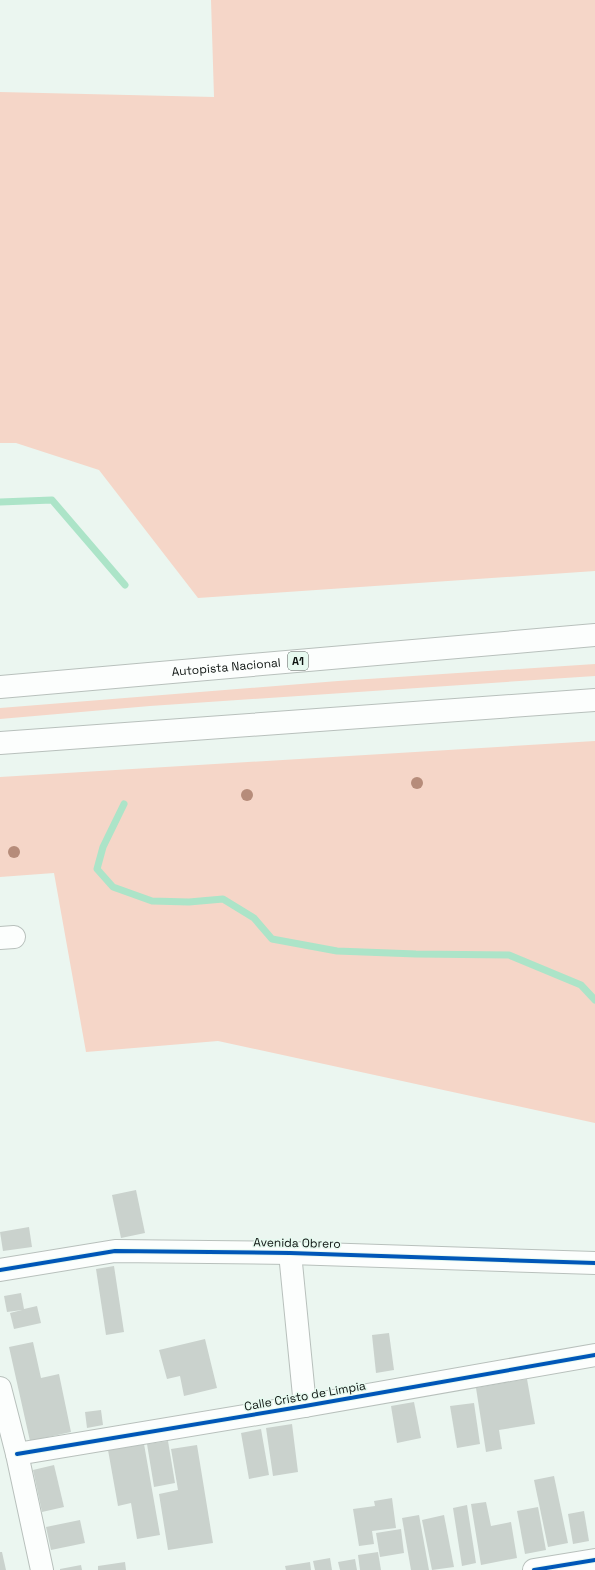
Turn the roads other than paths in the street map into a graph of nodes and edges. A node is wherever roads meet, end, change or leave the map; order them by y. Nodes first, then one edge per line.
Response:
1 (595, 635) edge
2 (0, 686) edge
3 (595, 700) edge
4 (0, 743) edge
5 (290, 1253) junction
6 (595, 1263) edge
7 (0, 1270) edge
8 (595, 1355) edge
9 (0, 1392) edge
10 (305, 1406) junction
11 (17, 1454) junction
12 (595, 1560) edge
13 (42, 1570) edge
14 (534, 1570) edge

1 - 2 main road, Autopista Nacional / A1
3 - 4 main road
5 - 6 main road, Avenida Obrero
5 - 7 main road, Avenida Obrero
5 - 10 main road
8 - 10 main road, Calle Cristo de Limpia
9 - 11 main road
10 - 11 main road, Calle Cristo de Limpia
11 - 13 main road
12 - 14 main road

